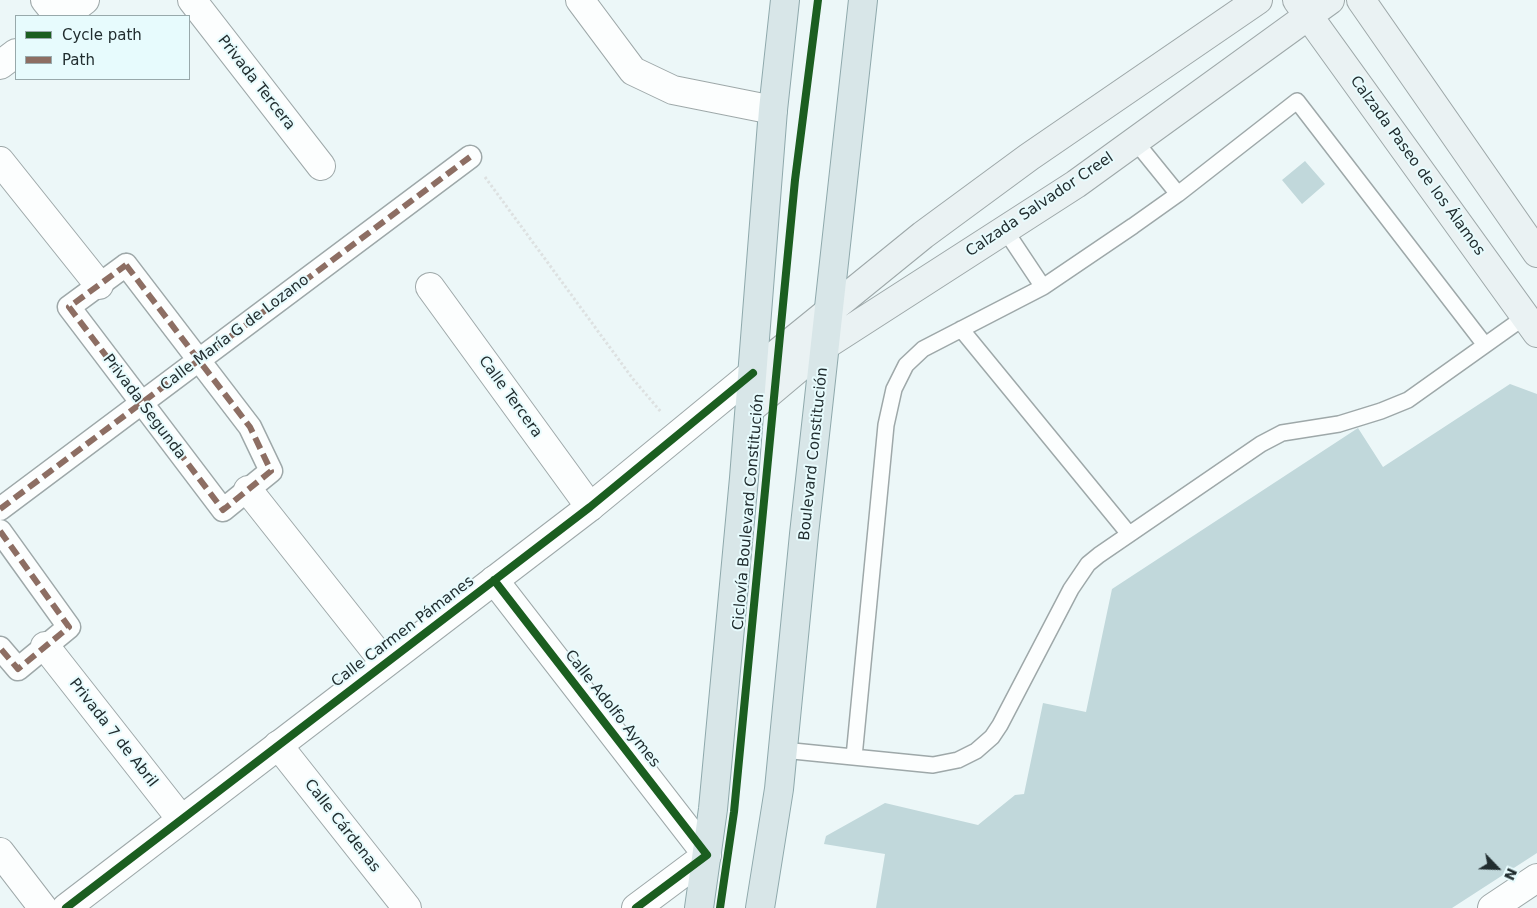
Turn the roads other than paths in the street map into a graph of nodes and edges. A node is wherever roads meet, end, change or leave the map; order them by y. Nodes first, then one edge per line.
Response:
1 (45, 0) edge
2 (85, 0) edge
3 (192, 0) edge
4 (580, 0) edge
5 (785, 0) edge
6 (863, 0) edge
7 (1258, 0) edge
8 (1330, 0) edge
9 (1360, 0) edge
10 (1303, 8) edge
11 (57, 15) edge
12 (65, 15) edge
13 (15, 54) edge
14 (0, 65) edge
15 (773, 110) junction
16 (1135, 141) junction
17 (470, 157) road end
18 (0, 161) edge
19 (321, 166) dead end
20 (1178, 194) junction
21 (1005, 230) junction
22 (1537, 253) edge
23 (99, 285) junction
24 (430, 287) dead end
25 (1043, 287) junction
26 (829, 312) junction
27 (1533, 319) edge
28 (960, 329) junction
29 (826, 345) junction
30 (1485, 345) junction
31 (199, 360) junction
32 (753, 373) junction
33 (141, 404) junction
34 (750, 409) junction
35 (248, 490) junction
36 (590, 507) junction
37 (0, 509) edge
38 (0, 531) edge
39 (1129, 534) junction
40 (494, 580) junction
41 (45, 646) junction
42 (0, 648) edge
43 (385, 663) junction
44 (278, 745) junction
45 (783, 750) junction
46 (854, 757) junction
47 (181, 819) junction
48 (0, 852) edge
49 (707, 855) junction
50 (1537, 878) edge
51 (43, 908) edge
52 (66, 908) edge
53 (406, 908) edge
54 (636, 908) edge
55 (699, 908) edge
56 (760, 908) edge
57 (1492, 908) edge

1 - 11 street
2 - 12 street
3 - 19 street, Privada Tercera
4 - 15 street
5 - 15 main road
6 - 26 main road, Boulevard Constitución
7 - 26 main road
8 - 10 main road, Calzada Salvador Creel
9 - 22 main road
10 - 16 main road, Calzada Salvador Creel
10 - 27 main road, Calzada Paseo de los Álamos
13 - 14 street
15 - 32 main road
16 - 20 lane
16 - 21 main road, Calzada Salvador Creel
17 - 31 street, Calle María G de Lozano
18 - 23 street
20 - 25 lane
20 - 30 lane
21 - 25 lane
21 - 29 main road, Calzada Salvador Creel
23 - 31 street, Privada Segunda
23 - 33 street, Privada Segunda
24 - 36 street, Calle Tercera
25 - 28 lane
26 - 29 main road, Boulevard Constitución
26 - 32 main road
27 - 30 lane
28 - 39 lane
28 - 46 lane
29 - 34 main road, Calzada Salvador Creel
29 - 45 main road, Boulevard Constitución
30 - 39 lane
31 - 33 street, Calle María G de Lozano
31 - 35 street, Privada Segunda
32 - 34 main road
32 - 36 street, Calle Carmen Pámanes
33 - 35 street, Privada Segunda
33 - 37 street, Calle María G de Lozano
34 - 49 main road
35 - 43 street
36 - 40 street, Calle Carmen Pámanes
38 - 41 street
39 - 46 lane
40 - 43 street, Calle Carmen Pámanes
40 - 49 street, Calle Adolfo Aymes
41 - 42 street
41 - 47 street, Privada 7 de Abril
43 - 44 street, Calle Carmen Pámanes
44 - 47 street, Calle Carmen Pámanes
44 - 53 street, Calle Cárdenas
45 - 46 lane
45 - 56 main road, Boulevard Constitución
47 - 52 street, Calle Carmen Pámanes
48 - 51 street
49 - 54 street
49 - 55 main road
50 - 57 street

